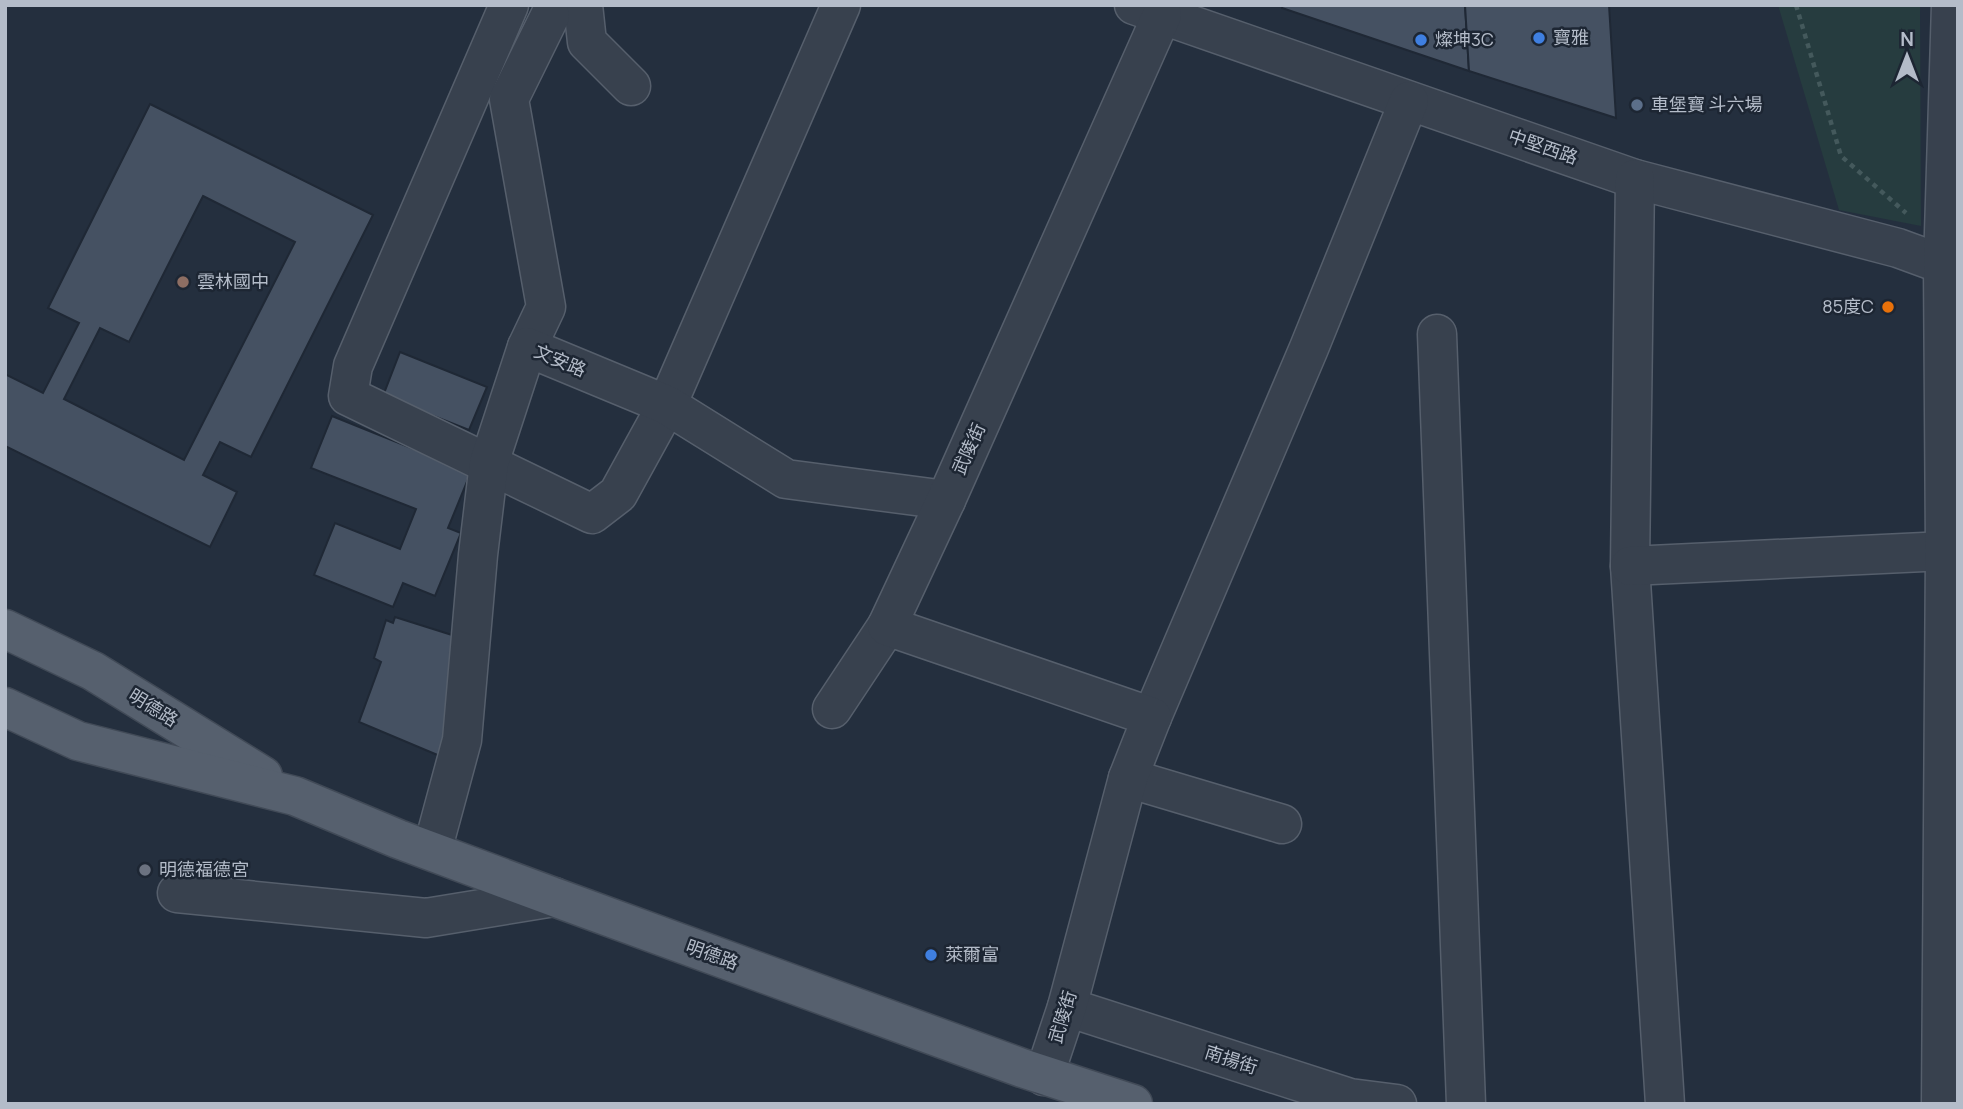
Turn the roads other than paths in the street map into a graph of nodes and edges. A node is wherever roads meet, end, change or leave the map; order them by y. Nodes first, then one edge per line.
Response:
1 (509, 5) edge
2 (841, 5) edge
3 (1951, 5) edge
4 (1148, 10) edge
5 (567, 11) edge
6 (631, 86) dead end
7 (1409, 101) junction
8 (1635, 179) junction
9 (1951, 267) edge
10 (1437, 334) dead end
11 (527, 347) junction
12 (667, 405) junction
13 (489, 463) junction
14 (946, 500) junction
15 (1945, 551) junction
16 (1630, 566) junction
17 (887, 626) junction
18 (5, 629) edge
19 (5, 707) edge
20 (832, 709) dead end
21 (1152, 717) junction
22 (1128, 778) junction
23 (295, 796) junction
24 (1282, 824) dead end
25 (432, 851) junction
26 (177, 893) dead end
27 (554, 897) junction
28 (1951, 939) edge
29 (1067, 1007) junction
30 (1044, 1076) junction
31 (1133, 1104) edge
32 (1397, 1104) edge
33 (1466, 1104) edge
34 (1665, 1104) edge
35 (1941, 1104) edge

1 - 13 street
2 - 12 street
3 - 9 street
4 - 7 street, 中堅西路
4 - 14 street, 武陵街
5 - 6 street
5 - 11 street
7 - 8 street, 中堅西路
7 - 21 street, 武陵街
8 - 9 street, 中堅西路
8 - 16 street
9 - 15 street
10 - 33 street
11 - 12 street, 文安路
11 - 13 street, 文安路
12 - 13 street
12 - 14 street, 文安路
13 - 25 street, 文安路
14 - 17 street, 武陵街
15 - 16 street
15 - 28 street
16 - 34 street
17 - 20 street, 武陵街
17 - 21 street
18 - 23 main road, 明德路
19 - 23 main road, 明德路
21 - 22 street, 武陵街
22 - 24 street
22 - 29 street, 武陵街
23 - 25 main road, 明德路
25 - 27 main road, 明德路
26 - 27 street
27 - 30 main road, 明德路
28 - 35 street
29 - 30 street, 武陵街
29 - 32 street, 南揚街
30 - 31 main road, 明德路

